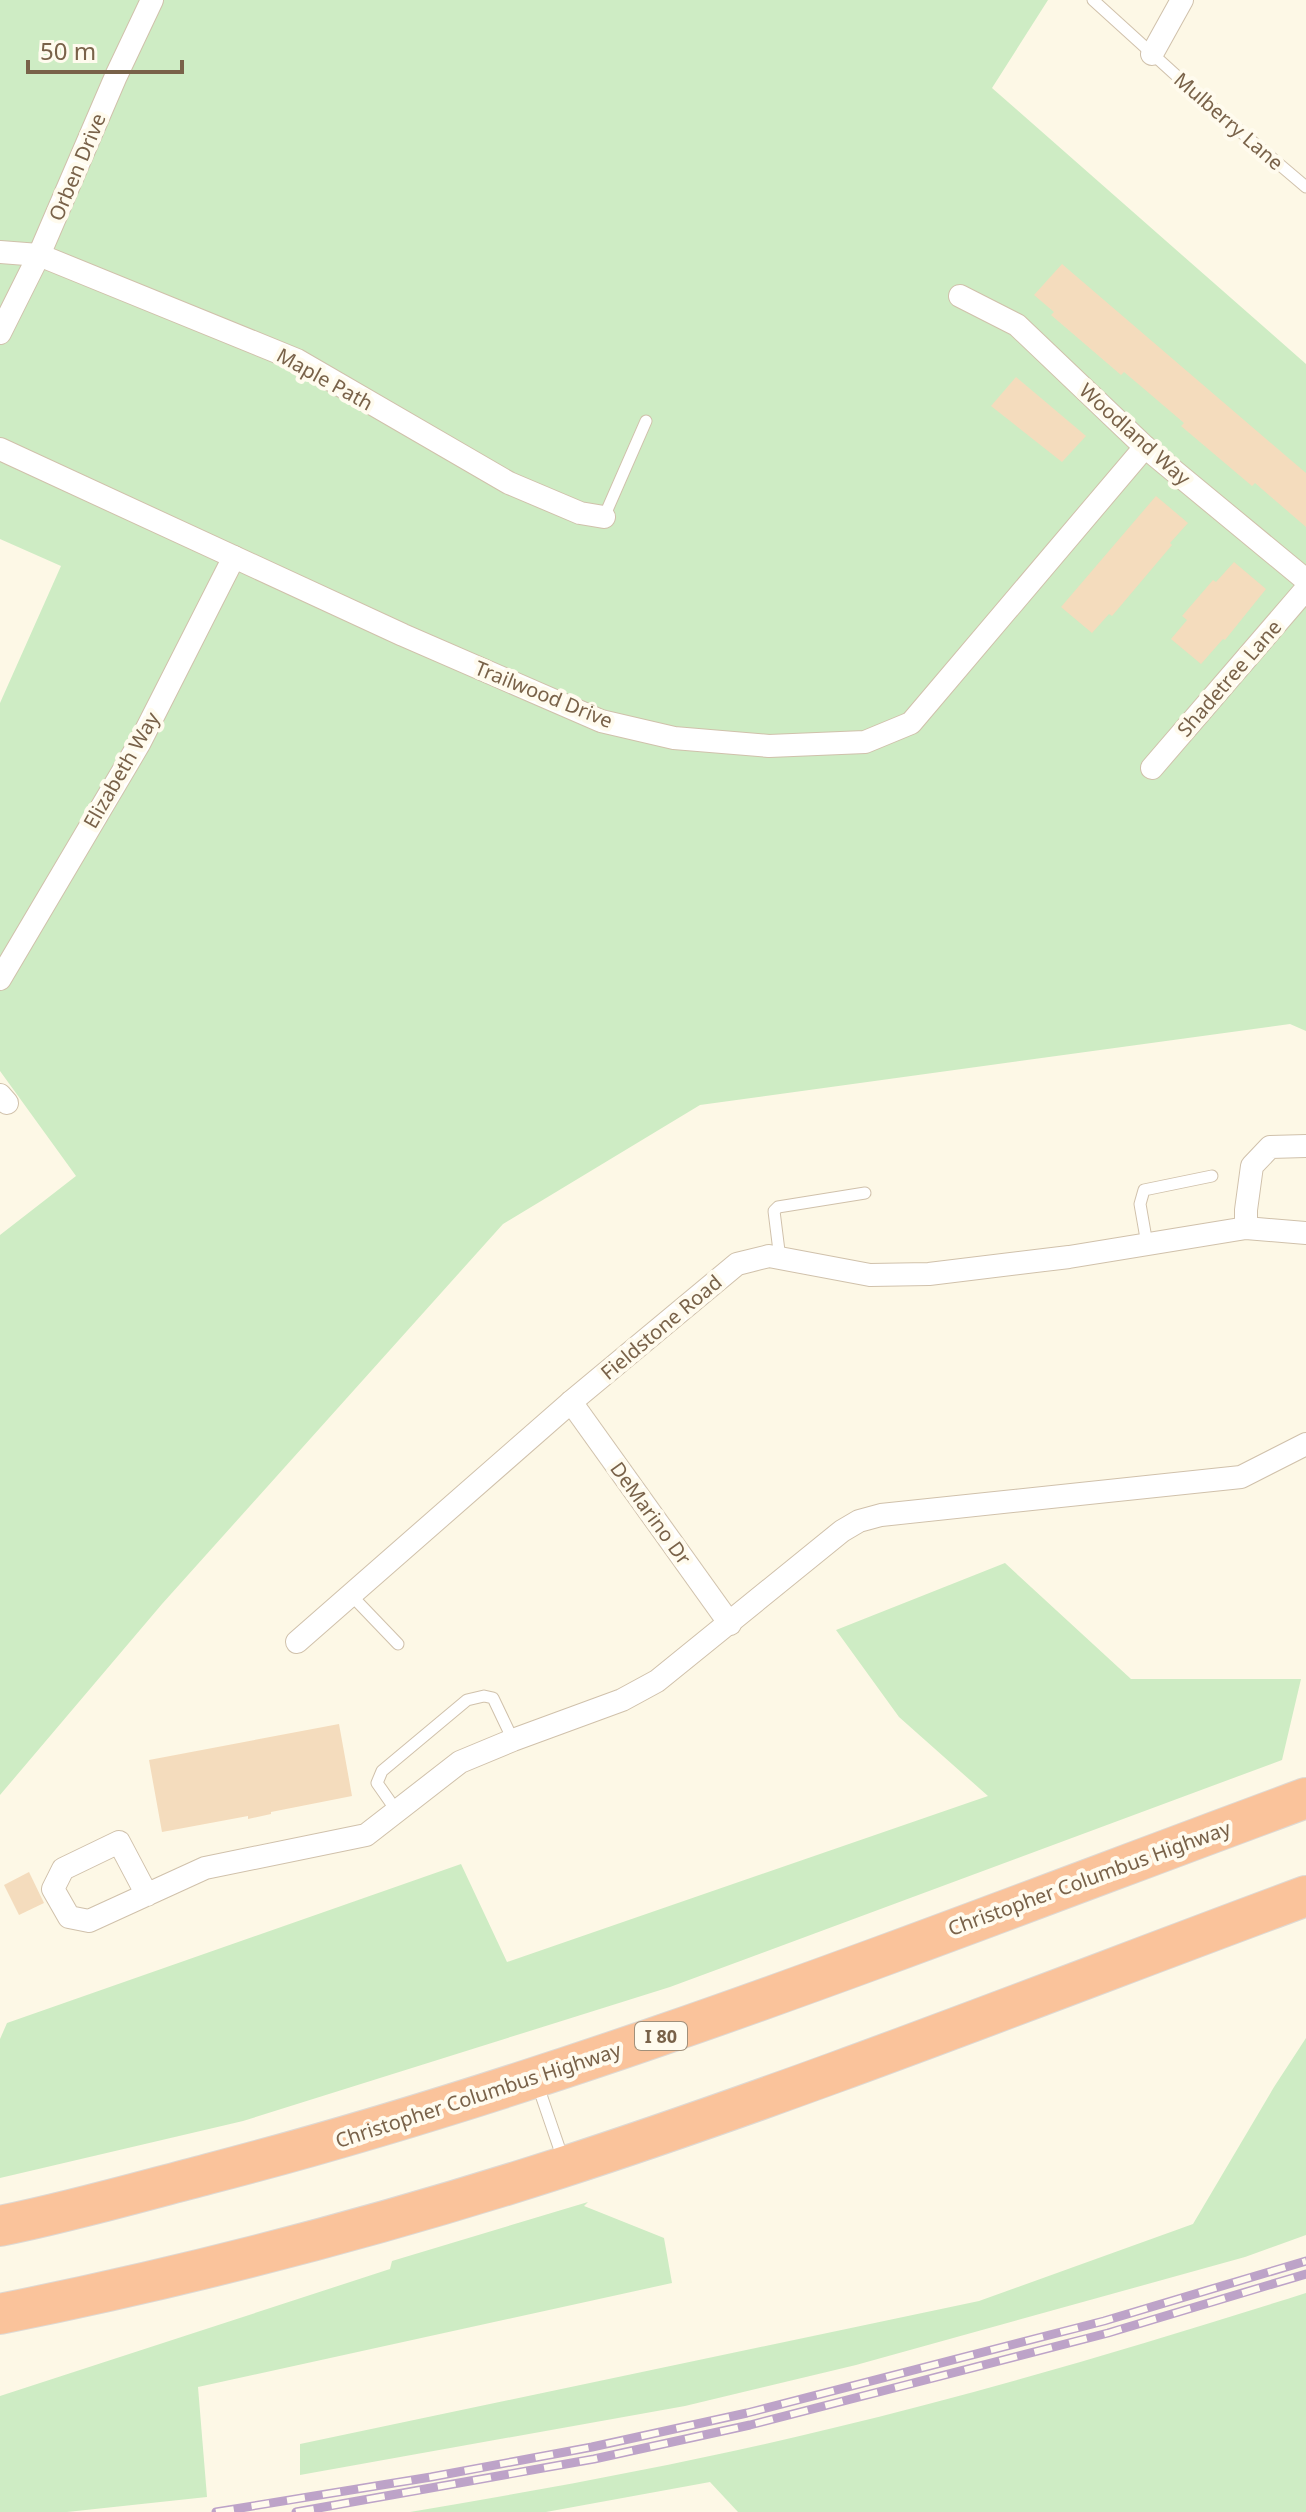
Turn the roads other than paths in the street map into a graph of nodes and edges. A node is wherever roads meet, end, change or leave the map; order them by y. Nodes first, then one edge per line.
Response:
1 (152, 0) edge
2 (1093, 0) edge
3 (1182, 0) edge
4 (1152, 54) junction
5 (1306, 187) edge
6 (0, 252) edge
7 (39, 255) junction
8 (960, 296) dead end
9 (0, 333) edge
10 (646, 421) dead end
11 (1145, 447) junction
12 (0, 449) edge
13 (604, 517) joint
14 (234, 557) junction
15 (1306, 580) edge
16 (1306, 589) edge
17 (1152, 768) dead end
18 (0, 979) edge
19 (1306, 1146) edge
20 (1212, 1176) dead end
21 (865, 1193) dead end
22 (1246, 1228) junction
23 (1306, 1233) edge
24 (1147, 1244) junction
25 (780, 1259) junction
26 (571, 1402) junction
27 (1306, 1444) edge
28 (351, 1595) junction
29 (730, 1624) junction
30 (297, 1642) dead end
31 (398, 1644) dead end
32 (513, 1740) junction
33 (1306, 1798) edge
34 (398, 1813) junction
35 (147, 1895) dead end
36 (1306, 1896) edge
37 (535, 2078) junction
38 (565, 2166) junction
39 (0, 2226) edge
40 (0, 2314) edge

1 - 7 street, Orben Drive
2 - 4 lane, Mulberry Lane
3 - 4 street
4 - 5 lane, Mulberry Lane
6 - 7 street, Maple Path
7 - 9 street, Orben Drive
7 - 13 street, Maple Path
8 - 11 street, Woodland Way
10 - 13 lane
11 - 14 street, Trailwood Drive
11 - 15 street, Woodland Way
12 - 14 street, Trailwood Drive
14 - 18 street, Elizabeth Way
16 - 17 street, Shadetree Lane
19 - 22 street
20 - 24 lane
21 - 25 lane
22 - 23 street, Fieldstone Road
22 - 24 street, Fieldstone Road
24 - 25 street, Fieldstone Road
25 - 26 street, Fieldstone Road
26 - 28 street, Fieldstone Road
26 - 29 street, DeMarino Dr
27 - 29 street
28 - 30 street, Fieldstone Road
28 - 31 lane
29 - 32 street
32 - 34 street
32 - 34 lane
33 - 37 highway, Christopher Columbus Highway / I 80
34 - 35 street
36 - 38 highway
37 - 38 lane
37 - 39 highway, Christopher Columbus Highway / I 80
38 - 40 highway

